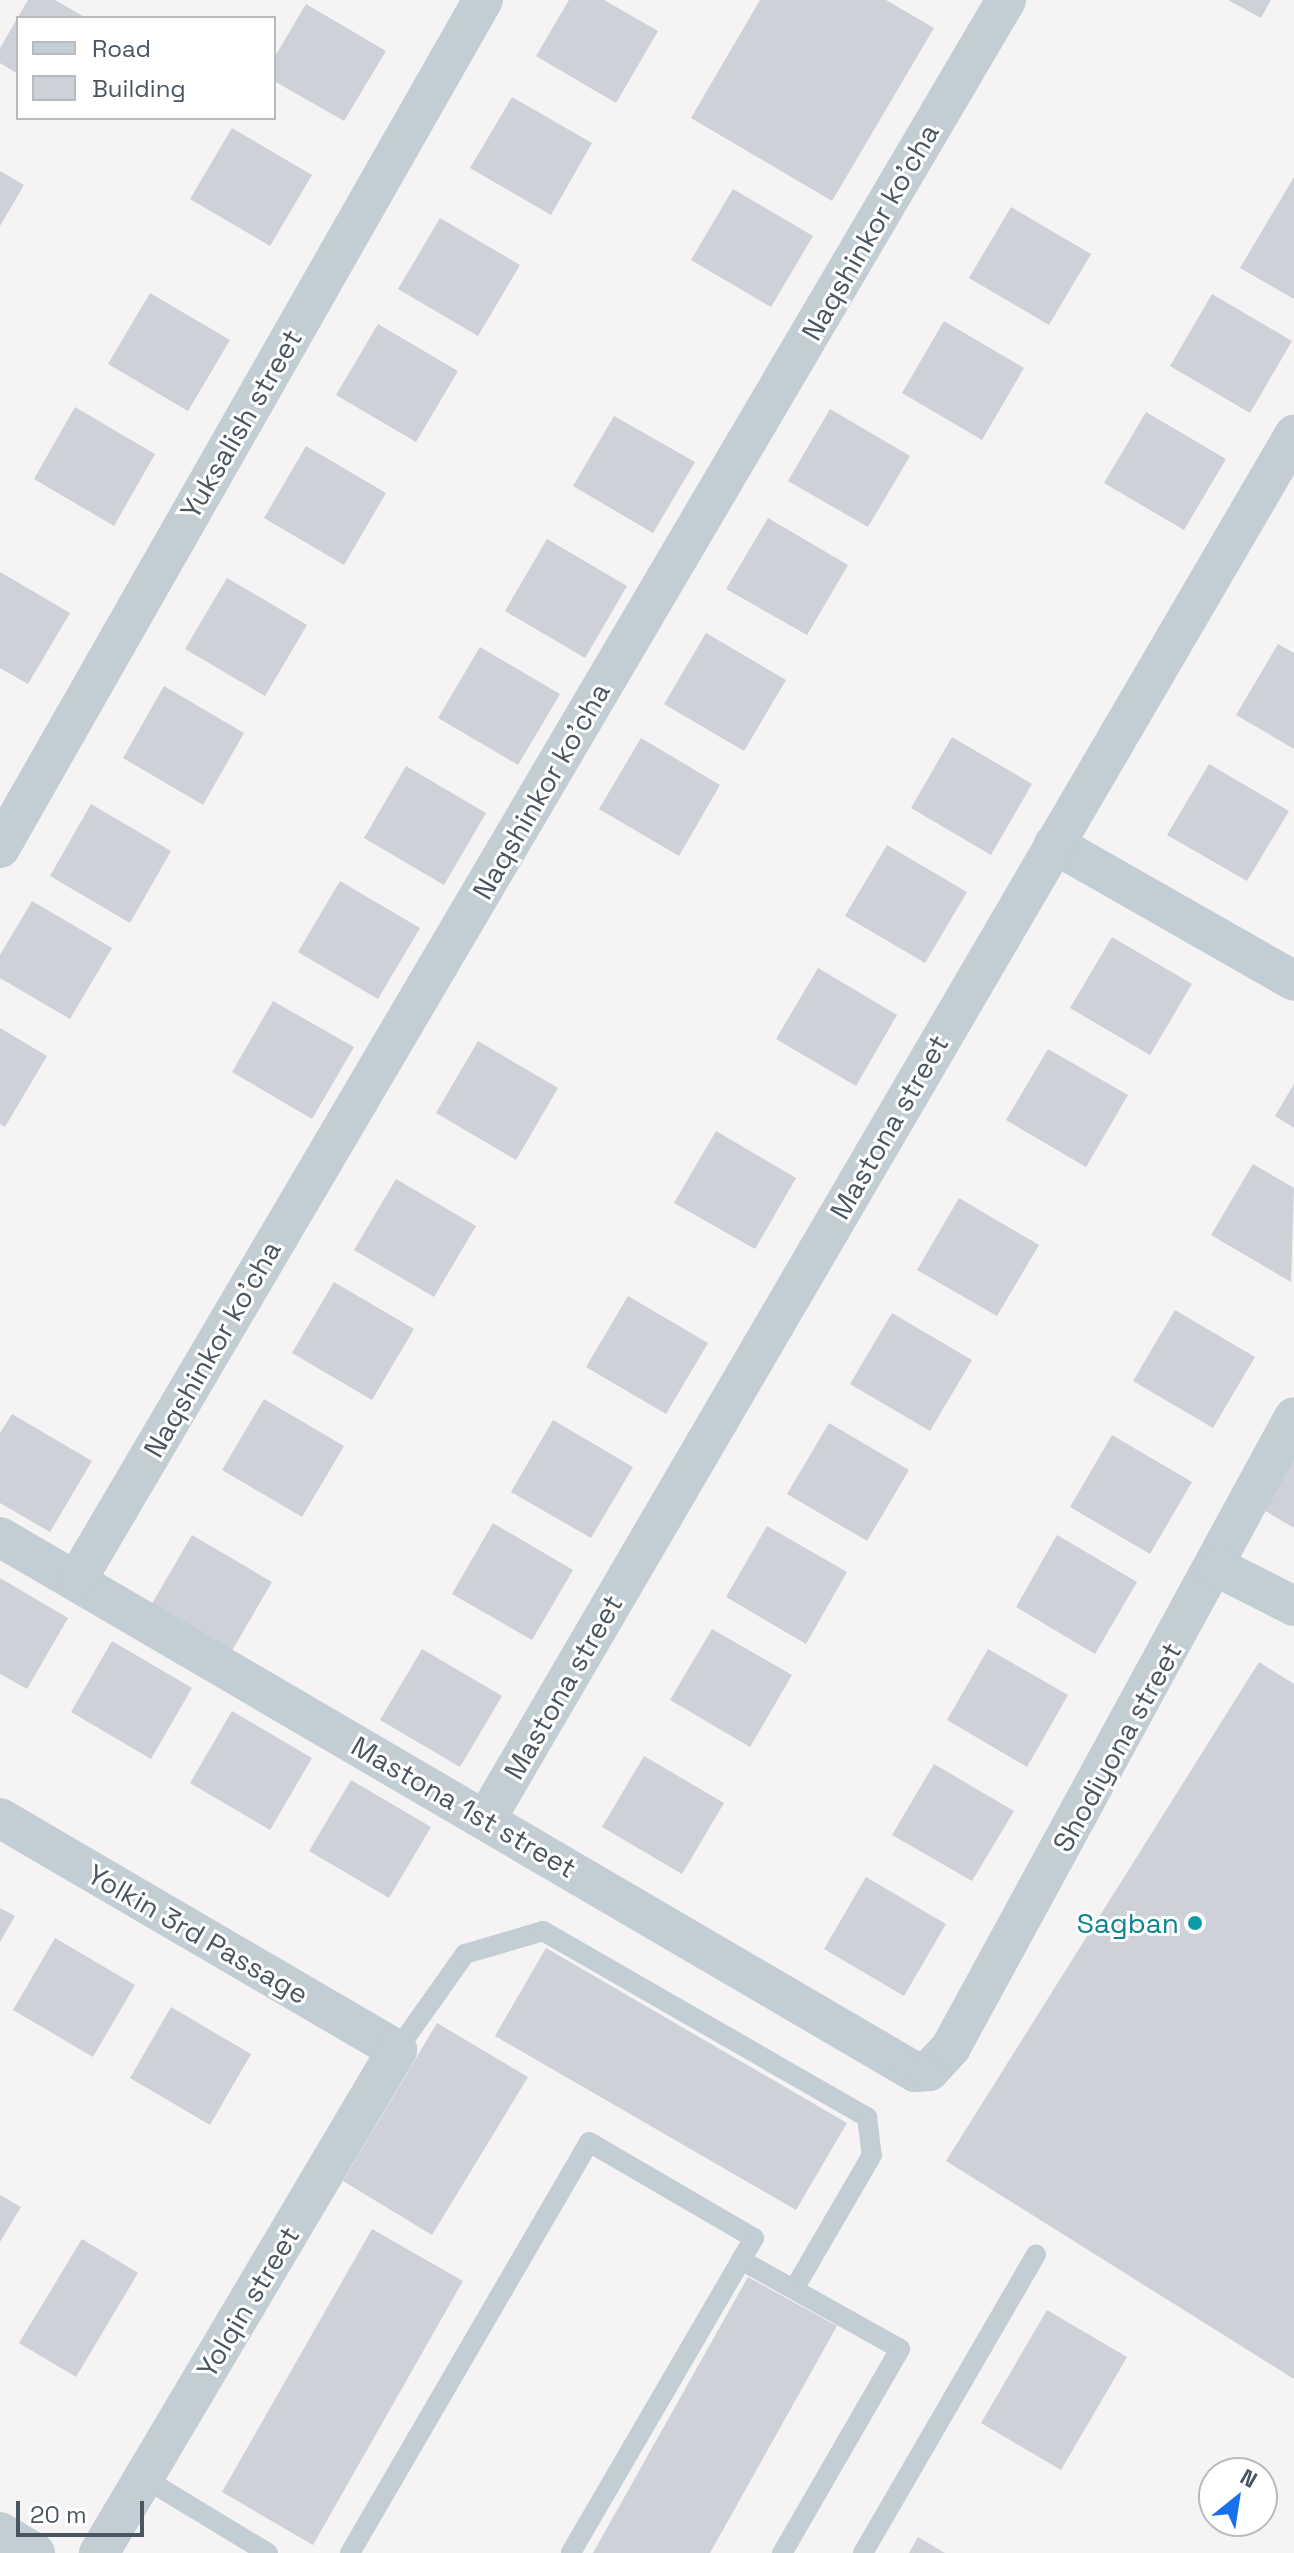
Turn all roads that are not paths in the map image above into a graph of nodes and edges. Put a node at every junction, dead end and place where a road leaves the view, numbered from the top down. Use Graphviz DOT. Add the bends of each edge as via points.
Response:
graph roads {
  1 [pos="483,0"];
  2 [pos="1006,0"];
  3 [pos="1294,435"];
  4 [pos="1054,844"];
  5 [pos="0,848"];
  6 [pos="1294,981"];
  7 [pos="1294,1417"];
  8 [pos="0,1537"];
  9 [pos="1217,1567"];
  10 [pos="76,1581"];
  11 [pos="1294,1606"];
  12 [pos="0,1818"];
  13 [pos="486,1819"];
  14 [pos="397,2050"];
  15 [pos="929,2071"];
  16 [pos="1036,2255"];
  17 [pos="741,2260"];
  18 [pos="794,2289"];
  19 [pos="144,2478"];
  20 [pos="0,2532"];
  21 [pos="35,2553"];
  22 [pos="99,2553"];
  23 [pos="268,2553"];
  24 [pos="350,2553"];
  25 [pos="571,2553"];
  26 [pos="782,2553"];
  27 [pos="863,2553"];
  1 -- 5 [label="street, Yuksalish street"];
  2 -- 10 [label="street, Naqshinkor ko'cha"];
  3 -- 4 [label="street, Mastona street"];
  4 -- 6 [label="street"];
  4 -- 13 [label="street, Mastona street"];
  7 -- 9 [label="street, Shodiyona street"];
  8 -- 10 [label="street, Mastona 1st street"];
  9 -- 11 [label="street"];
  9 -- 15 [label="street, Shodiyona street" via="951,2047"];
  10 -- 13 [label="street, Mastona 1st street"];
  12 -- 14 [label="street, Yolkin 3rd Passage"];
  13 -- 15 [label="street, Mastona 1st street" via="915,2072"];
  14 -- 18 [label="lane" via="465,1954 543,1931 867,2117 872,2155"];
  14 -- 19 [label="street, Yolqin street"];
  16 -- 27 [label="lane"];
  17 -- 18 [label="lane"];
  17 -- 24 [label="lane" via="754,2238 589,2142"];
  17 -- 25 [label="lane"];
  18 -- 26 [label="lane" via="900,2349"];
  19 -- 22 [label="street, Yolqin street"];
  19 -- 23 [label="lane"];
  20 -- 21 [label="street"];
}
